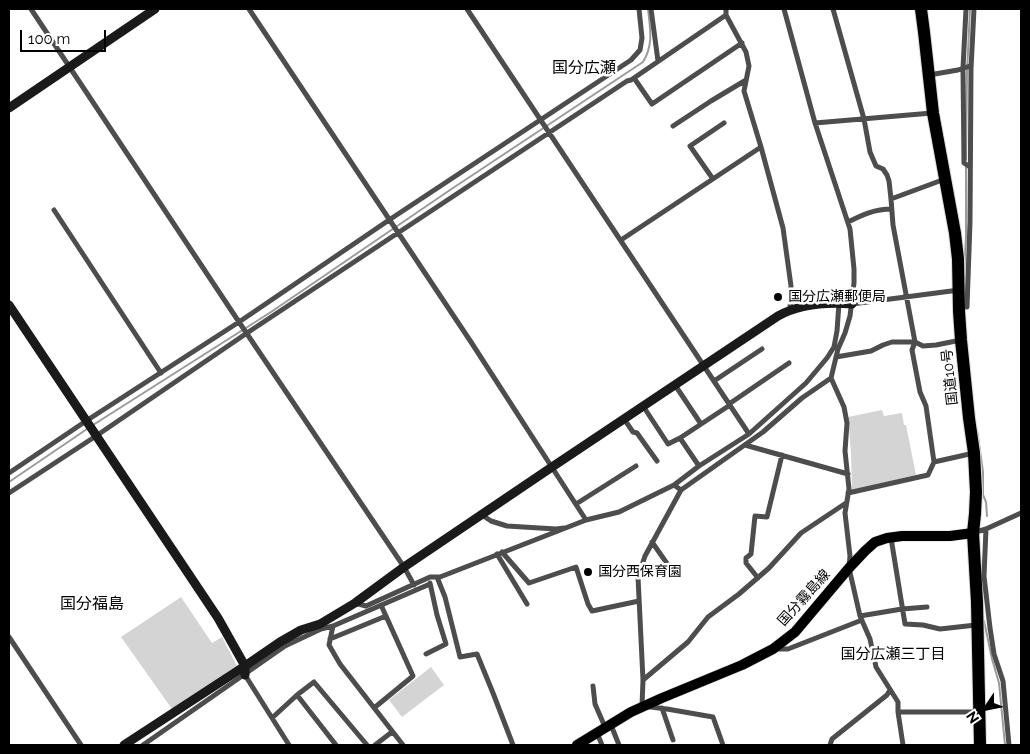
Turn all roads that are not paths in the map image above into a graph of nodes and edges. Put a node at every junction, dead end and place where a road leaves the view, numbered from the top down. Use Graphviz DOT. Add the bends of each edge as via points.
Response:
graph roads {
  1 [pos="31,9"];
  2 [pos="155,9"];
  3 [pos="249,9"];
  4 [pos="467,9"];
  5 [pos="639,9"];
  6 [pos="651,9"];
  7 [pos="784,9"];
  8 [pos="833,9"];
  9 [pos="921,9"];
  10 [pos="966,9"];
  11 [pos="974,9"];
  12 [pos="726,12"];
  13 [pos="742,43"];
  14 [pos="658,61"];
  15 [pos="70,67"];
  16 [pos="963,68"];
  17 [pos="971,68"];
  18 [pos="929,75"];
  19 [pos="634,78"];
  20 [pos="746,80"];
  21 [pos="9,108"];
  22 [pos="934,112"];
  23 [pos="864,119"];
  24 [pos="541,121"];
  25 [pos="724,123"];
  26 [pos="815,123"];
  27 [pos="673,126"];
  28 [pos="548,131"];
  29 [pos="761,147"];
  30 [pos="970,167"];
  31 [pos="713,179"];
  32 [pos="946,179"];
  33 [pos="891,199"];
  34 [pos="891,209"];
  35 [pos="54,210"];
  36 [pos="390,221"];
  37 [pos="848,222"];
  38 [pos="397,231"];
  39 [pos="621,240"];
  40 [pos="959,290"];
  41 [pos="908,297"];
  42 [pos="839,303"];
  43 [pos="852,304"];
  44 [pos="9,305"];
  45 [pos="963,309"];
  46 [pos="790,310"];
  47 [pos="240,323"];
  48 [pos="246,333"];
  49 [pos="961,340"];
  50 [pos="915,342"];
  51 [pos="762,349"];
  52 [pos="836,357"];
  53 [pos="789,363"];
  54 [pos="704,366"];
  55 [pos="161,373"];
  56 [pos="831,378"];
  57 [pos="714,382"];
  58 [pos="675,385"];
  59 [pos="729,404"];
  60 [pos="643,406"];
  61 [pos="624,419"];
  62 [pos="86,422"];
  63 [pos="701,424"];
  64 [pos="749,434"];
  65 [pos="95,435"];
  66 [pos="680,438"];
  67 [pos="745,445"];
  68 [pos="974,453"];
  69 [pos="782,455"];
  70 [pos="656,462"];
  71 [pos="934,462"];
  72 [pos="636,466"];
  73 [pos="699,466"];
  74 [pos="552,467"];
  75 [pos="9,473"];
  76 [pos="848,474"];
  77 [pos="674,485"];
  78 [pos="681,490"];
  79 [pos="9,493"];
  80 [pos="848,493"];
  81 [pos="846,503"];
  82 [pos="576,504"];
  83 [pos="1021,513"];
  84 [pos="482,515"];
  85 [pos="586,520"];
  86 [pos="572,527"];
  87 [pos="986,529"];
  88 [pos="973,533"];
  89 [pos="891,537"];
  90 [pos="652,542"];
  91 [pos="499,553"];
  92 [pos="404,568"];
  93 [pos="849,568"];
  94 [pos="675,575"];
  95 [pos="430,577"];
  96 [pos="437,577"];
  97 [pos="758,578"];
  98 [pos="430,584"];
  99 [pos="414,585"];
  100 [pos="639,601"];
  101 [pos="355,603"];
  102 [pos="527,604"];
  103 [pos="381,605"];
  104 [pos="926,607"];
  105 [pos="367,609"];
  106 [pos="902,609"];
  107 [pos="982,612"];
  108 [pos="386,616"];
  109 [pos="861,618"];
  110 [pos="977,625"];
  111 [pos="320,626"];
  112 [pos="333,626"];
  113 [pos="9,638"];
  114 [pos="330,639"];
  115 [pos="773,649"];
  116 [pos="426,654"];
  117 [pos="245,671"];
  118 [pos="643,680"];
  119 [pos="593,686"];
  120 [pos="890,690"];
  121 [pos="297,695"];
  122 [pos="642,706"];
  123 [pos="374,708"];
  124 [pos="662,708"];
  125 [pos="898,712"];
  126 [pos="979,712"];
  127 [pos="272,718"];
  128 [pos="604,728"];
  129 [pos="392,732"];
  130 [pos="673,740"];
  131 [pos="81,745"];
  132 [pos="124,745"];
  133 [pos="143,745"];
  134 [pos="289,745"];
  135 [pos="336,745"];
  136 [pos="367,745"];
  137 [pos="375,745"];
  138 [pos="403,745"];
  139 [pos="513,745"];
  140 [pos="577,745"];
  141 [pos="602,745"];
  142 [pos="619,745"];
  143 [pos="723,745"];
  144 [pos="830,745"];
  145 [pos="903,745"];
  146 [pos="980,745"];
  147 [pos="1008,745"];
  1 -- 15 [label="street"];
  2 -- 15 [label="street"];
  3 -- 36 [label="street"];
  4 -- 24 [label="street"];
  5 -- 24 [label="street" via="640,50 631,60"];
  6 -- 14 [label="street"];
  7 -- 26 [label="street"];
  8 -- 23 [label="street"];
  9 -- 18 [label="highway, 国道10号"];
  10 -- 16 [label="street"];
  11 -- 17 [label="street"];
  12 -- 13 [label="street"];
  12 -- 14 [label="street"];
  13 -- 19 [label="street" via="652,104"];
  13 -- 20 [label="street" via="749,66"];
  14 -- 19 [label="street"];
  15 -- 21 [label="street"];
  15 -- 47 [label="street"];
  16 -- 17 [label="street"];
  16 -- 18 [label="street"];
  16 -- 30 [label="street" via="964,163"];
  17 -- 30 [label="street"];
  18 -- 22 [label="highway, 国道10号"];
  19 -- 28 [label="street"];
  20 -- 27 [label="street"];
  20 -- 29 [label="street" via="744,91"];
  22 -- 23 [label="street"];
  22 -- 32 [label="highway, 国道10号"];
  23 -- 26 [label="street"];
  23 -- 33 [label="street" via="870,152 876,166 884,169 887,175"];
  24 -- 28 [label="street"];
  24 -- 36 [label="street"];
  25 -- 31 [label="street" via="690,146"];
  26 -- 37 [label="street"];
  28 -- 38 [label="street"];
  28 -- 39 [label="street"];
  29 -- 31 [label="street"];
  29 -- 46 [label="street" via="782,228 791,286"];
  30 -- 45 [label="street" via="970,222"];
  31 -- 39 [label="street"];
  32 -- 33 [label="street"];
  32 -- 40 [label="highway, 国道10号" via="957,250"];
  33 -- 34 [label="street"];
  34 -- 37 [label="street" via="881,209"];
  34 -- 41 [label="street"];
  35 -- 55 [label="street"];
  36 -- 38 [label="street"];
  36 -- 47 [label="street"];
  37 -- 43 [label="street" via="854,270"];
  38 -- 48 [label="street"];
  38 -- 74 [label="street"];
  39 -- 54 [label="street"];
  40 -- 41 [label="street"];
  40 -- 45 [label="highway, 国道10号"];
  41 -- 43 [label="street"];
  41 -- 50 [label="street"];
  42 -- 43 [label="street"];
  42 -- 46 [label="street"];
  42 -- 64 [label="street" via="834,347 827,358 806,383"];
  43 -- 52 [label="street"];
  44 -- 62 [label="street"];
  45 -- 49 [label="highway, 国道10号"];
  46 -- 54 [label="street"];
  47 -- 48 [label="street"];
  47 -- 55 [label="street"];
  48 -- 65 [label="street"];
  48 -- 92 [label="street"];
  49 -- 50 [label="street" via="936,346"];
  49 -- 68 [label="highway, 国道10号"];
  50 -- 52 [label="street" via="892,342 872,351"];
  50 -- 71 [label="street" via="912,350 926,406"];
  51 -- 57 [label="street"];
  52 -- 56 [label="street"];
  53 -- 59 [label="street"];
  54 -- 57 [label="street"];
  54 -- 58 [label="street"];
  55 -- 62 [label="street"];
  56 -- 67 [label="street"];
  56 -- 76 [label="street" via="846,415"];
  57 -- 59 [label="street"];
  58 -- 60 [label="street"];
  58 -- 63 [label="street"];
  59 -- 63 [label="street"];
  59 -- 64 [label="street"];
  60 -- 61 [label="street"];
  60 -- 66 [label="street" via="668,444"];
  61 -- 70 [label="street"];
  61 -- 74 [label="street"];
  62 -- 65 [label="street"];
  62 -- 75 [label="street"];
  63 -- 66 [label="street"];
  64 -- 73 [label="street"];
  65 -- 79 [label="street"];
  65 -- 117 [label="street" via="218,618"];
  66 -- 73 [label="street"];
  67 -- 69 [label="street"];
  67 -- 78 [label="street"];
  68 -- 71 [label="street"];
  68 -- 88 [label="highway, 国道10号" via="976,499"];
  69 -- 76 [label="street"];
  69 -- 97 [label="street" via="767,517 755,516 750,554 746,558 746,563"];
  71 -- 80 [label="street" via="928,475"];
  72 -- 82 [label="street"];
  73 -- 77 [label="street"];
  74 -- 82 [label="street"];
  74 -- 84 [label="street"];
  76 -- 80 [label="street"];
  77 -- 78 [label="street"];
  77 -- 85 [label="street" via="619,512"];
  78 -- 90 [label="street"];
  80 -- 81 [label="street"];
  81 -- 93 [label="street"];
  81 -- 97 [label="street" via="801,533"];
  82 -- 85 [label="street"];
  83 -- 87 [label="street"];
  84 -- 86 [label="street" via="507,526"];
  84 -- 92 [label="street"];
  85 -- 86 [label="street"];
  86 -- 91 [label="street"];
  87 -- 88 [label="street"];
  87 -- 107 [label="street"];
  88 -- 89 [label="main road, 国分霧島線"];
  88 -- 107 [label="highway, 国道10号"];
  89 -- 93 [label="main road, 国分霧島線" via="868,547"];
  89 -- 106 [label="street"];
  90 -- 94 [label="street"];
  90 -- 100 [label="street" via="638,577"];
  91 -- 96 [label="street"];
  91 -- 100 [label="street" via="529,583 576,567 592,611"];
  91 -- 102 [label="street"];
  92 -- 99 [label="street"];
  92 -- 101 [label="street"];
  93 -- 109 [label="street"];
  93 -- 115 [label="main road, 国分霧島線" via="795,632"];
  95 -- 96 [label="street"];
  95 -- 98 [label="street"];
  95 -- 99 [label="street"];
  96 -- 139 [label="street" via="460,657 477,654"];
  97 -- 118 [label="street" via="708,617 688,642"];
  98 -- 103 [label="street"];
  98 -- 116 [label="street" via="446,644"];
  99 -- 105 [label="street"];
  100 -- 118 [label="street"];
  101 -- 105 [label="street"];
  101 -- 111 [label="street"];
  103 -- 105 [label="street"];
  103 -- 108 [label="street"];
  104 -- 106 [label="street"];
  105 -- 112 [label="street"];
  106 -- 109 [label="street"];
  106 -- 110 [label="street" via="905,624 940,629"];
  107 -- 110 [label="highway, 国道10号"];
  107 -- 147 [label="street" via="1003,681"];
  108 -- 114 [label="street"];
  108 -- 123 [label="street" via="413,676"];
  109 -- 115 [label="street" via="788,649"];
  109 -- 120 [label="street" via="876,667"];
  110 -- 126 [label="highway, 国道10号"];
  111 -- 112 [label="street"];
  111 -- 117 [label="street" via="301,630 280,642"];
  112 -- 114 [label="street"];
  113 -- 131 [label="street"];
  114 -- 123 [label="street" via="329,645 340,664"];
  115 -- 122 [label="main road, 国分霧島線"];
  117 -- 127 [label="street"];
  117 -- 132 [label="street"];
  117 -- 133 [label="street"];
  118 -- 122 [label="street"];
  119 -- 128 [label="street" via="595,704"];
  120 -- 125 [label="street" via="898,702"];
  120 -- 144 [label="street" via="832,739"];
  121 -- 127 [label="street"];
  121 -- 135 [label="street"];
  121 -- 136 [label="street" via="314,682"];
  122 -- 124 [label="street"];
  122 -- 128 [label="main road, 国分霧島線"];
  123 -- 129 [label="street"];
  124 -- 130 [label="street"];
  124 -- 143 [label="street" via="713,718"];
  125 -- 126 [label="street"];
  125 -- 145 [label="street"];
  126 -- 146 [label="highway, 国道10号"];
  127 -- 134 [label="street"];
  128 -- 140 [label="main road, 国分霧島線"];
  128 -- 141 [label="street"];
  128 -- 142 [label="street"];
  129 -- 137 [label="street"];
  129 -- 138 [label="street"];
}
